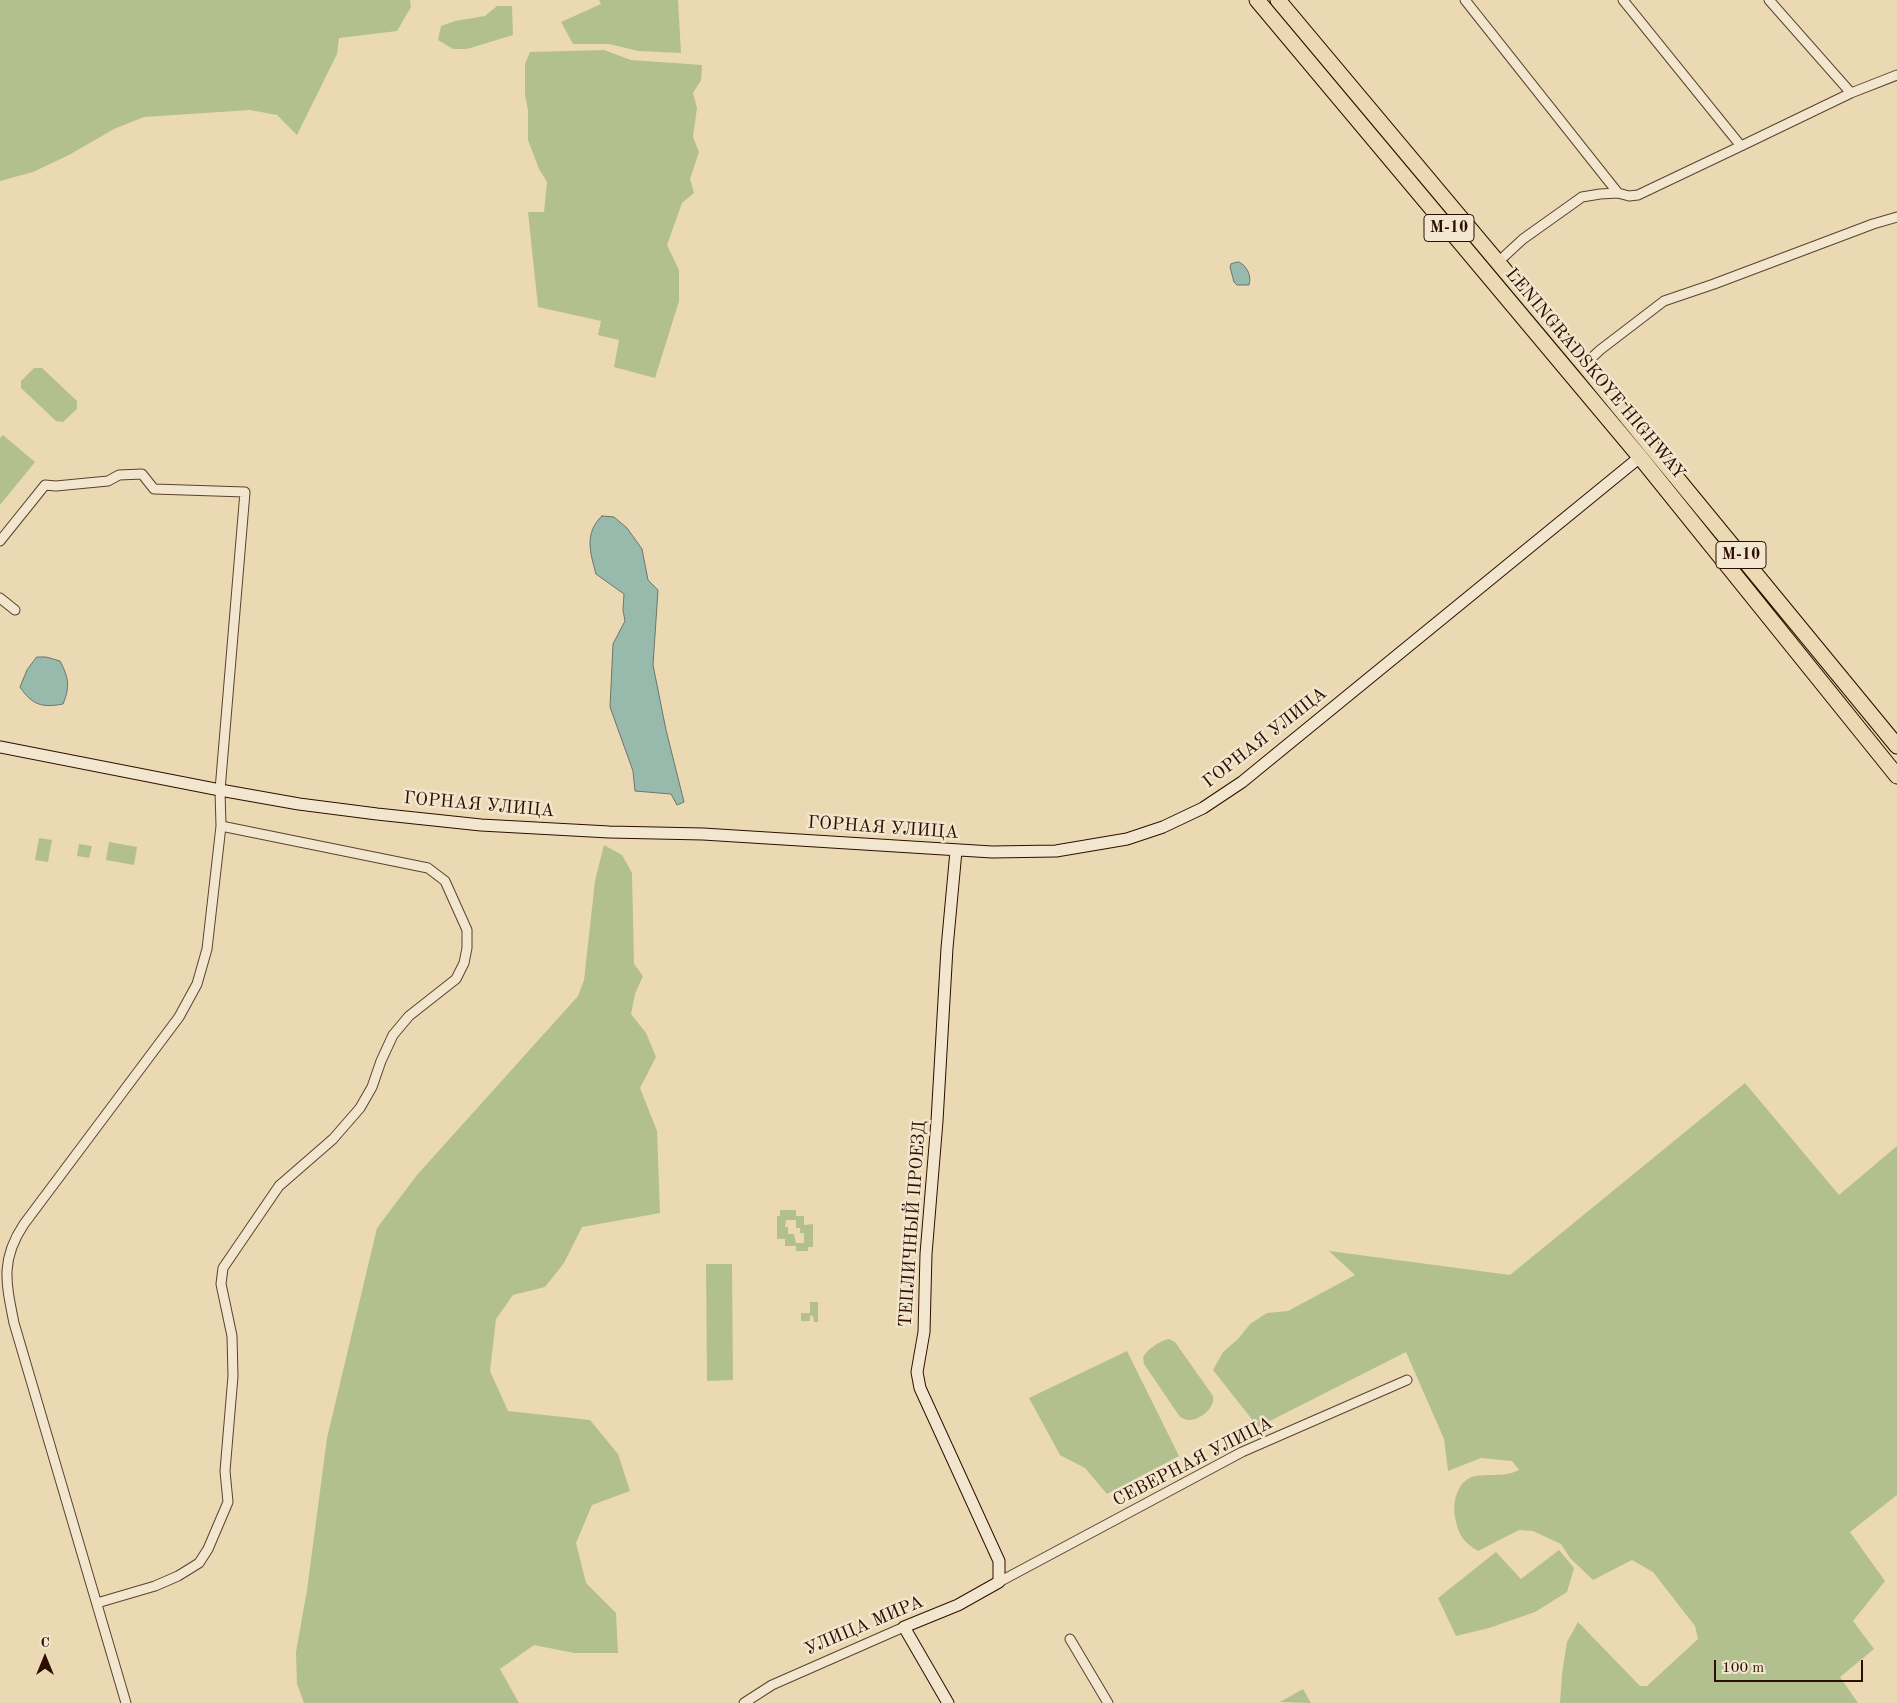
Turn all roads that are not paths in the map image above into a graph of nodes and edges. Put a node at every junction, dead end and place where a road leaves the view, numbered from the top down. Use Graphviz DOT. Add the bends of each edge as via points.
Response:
graph roads {
  1 [pos="1257,0"];
  2 [pos="1278,0"];
  3 [pos="1465,0"];
  4 [pos="1623,0"];
  5 [pos="1769,0"];
  6 [pos="1897,75"];
  7 [pos="1851,93"];
  8 [pos="1741,146"];
  9 [pos="1618,193"];
  10 [pos="1897,217"];
  11 [pos="1498,263"];
  12 [pos="1584,365"];
  13 [pos="1640,457"];
  14 [pos="0,541"];
  15 [pos="0,598"];
  16 [pos="15,610"];
  17 [pos="1897,746"];
  18 [pos="0,747"];
  19 [pos="1897,776"];
  20 [pos="220,790"];
  21 [pos="221,826"];
  22 [pos="956,851"];
  23 [pos="1407,1380"];
  24 [pos="999,1582"];
  25 [pos="97,1603"];
  26 [pos="904,1627"];
  27 [pos="1070,1639"];
  28 [pos="126,1703"];
  29 [pos="744,1703"];
  30 [pos="948,1703"];
  31 [pos="1108,1703"];
  1 -- 13 [label="highway, LENINGRADSKOYE HIGHWAY / М-10"];
  2 -- 11 [label="highway, LENINGRADSKOYE HIGHWAY / М-10"];
  3 -- 9 [label="street"];
  4 -- 8 [label="street"];
  5 -- 7 [label="street"];
  6 -- 7 [label="street"];
  7 -- 8 [label="street"];
  8 -- 9 [label="street" via="1638,195"];
  9 -- 11 [label="street" via="1582,197 1523,239"];
  10 -- 12 [label="street" via="1664,301"];
  11 -- 12 [label="highway, LENINGRADSKOYE HIGHWAY / М-10"];
  12 -- 17 [label="highway, LENINGRADSKOYE HIGHWAY / М-10"];
  13 -- 19 [label="highway, LENINGRADSKOYE HIGHWAY / М-10"];
  13 -- 22 [label="street, ГОРНАЯ УЛИЦА" via="1242,782 1208,805 1163,827 1096,846 1056,851"];
  14 -- 20 [label="street" via="45,485 108,481 119,476 142,474 154,489 245,492"];
  15 -- 16 [label="street"];
  18 -- 20 [label="street, ГОРНАЯ УЛИЦА"];
  20 -- 21 [label="street"];
  20 -- 22 [label="street, ГОРНАЯ УЛИЦА" via="318,806 481,825 703,834"];
  21 -- 25 [label="street" via="207,949 197,984 179,1017 24,1224 8,1254 6,1283 14,1323"];
  21 -- 25 [label="street" via="428,868 445,881 456,902 467,930 467,948 456,979 409,1016 393,1035 360,1108 333,1139 279,1186 223,1268 221,1284 232,1336 233,1376 225,1471 228,1502 208,1549 199,1563 178,1576"];
  22 -- 24 [label="street, ТЕПЛИЧНЫЙ ПРОЕЗД" via="926,1254 924,1332 917,1372 920,1388 999,1561"];
  23 -- 24 [label="street, СЕВЕРНАЯ УЛИЦА" via="1242,1452"];
  24 -- 26 [label="street, УЛИЦА МИРА" via="958,1605"];
  25 -- 28 [label="street"];
  26 -- 29 [label="street, УЛИЦА МИРА" via="772,1685"];
  26 -- 30 [label="street"];
  27 -- 31 [label="street"];
}
